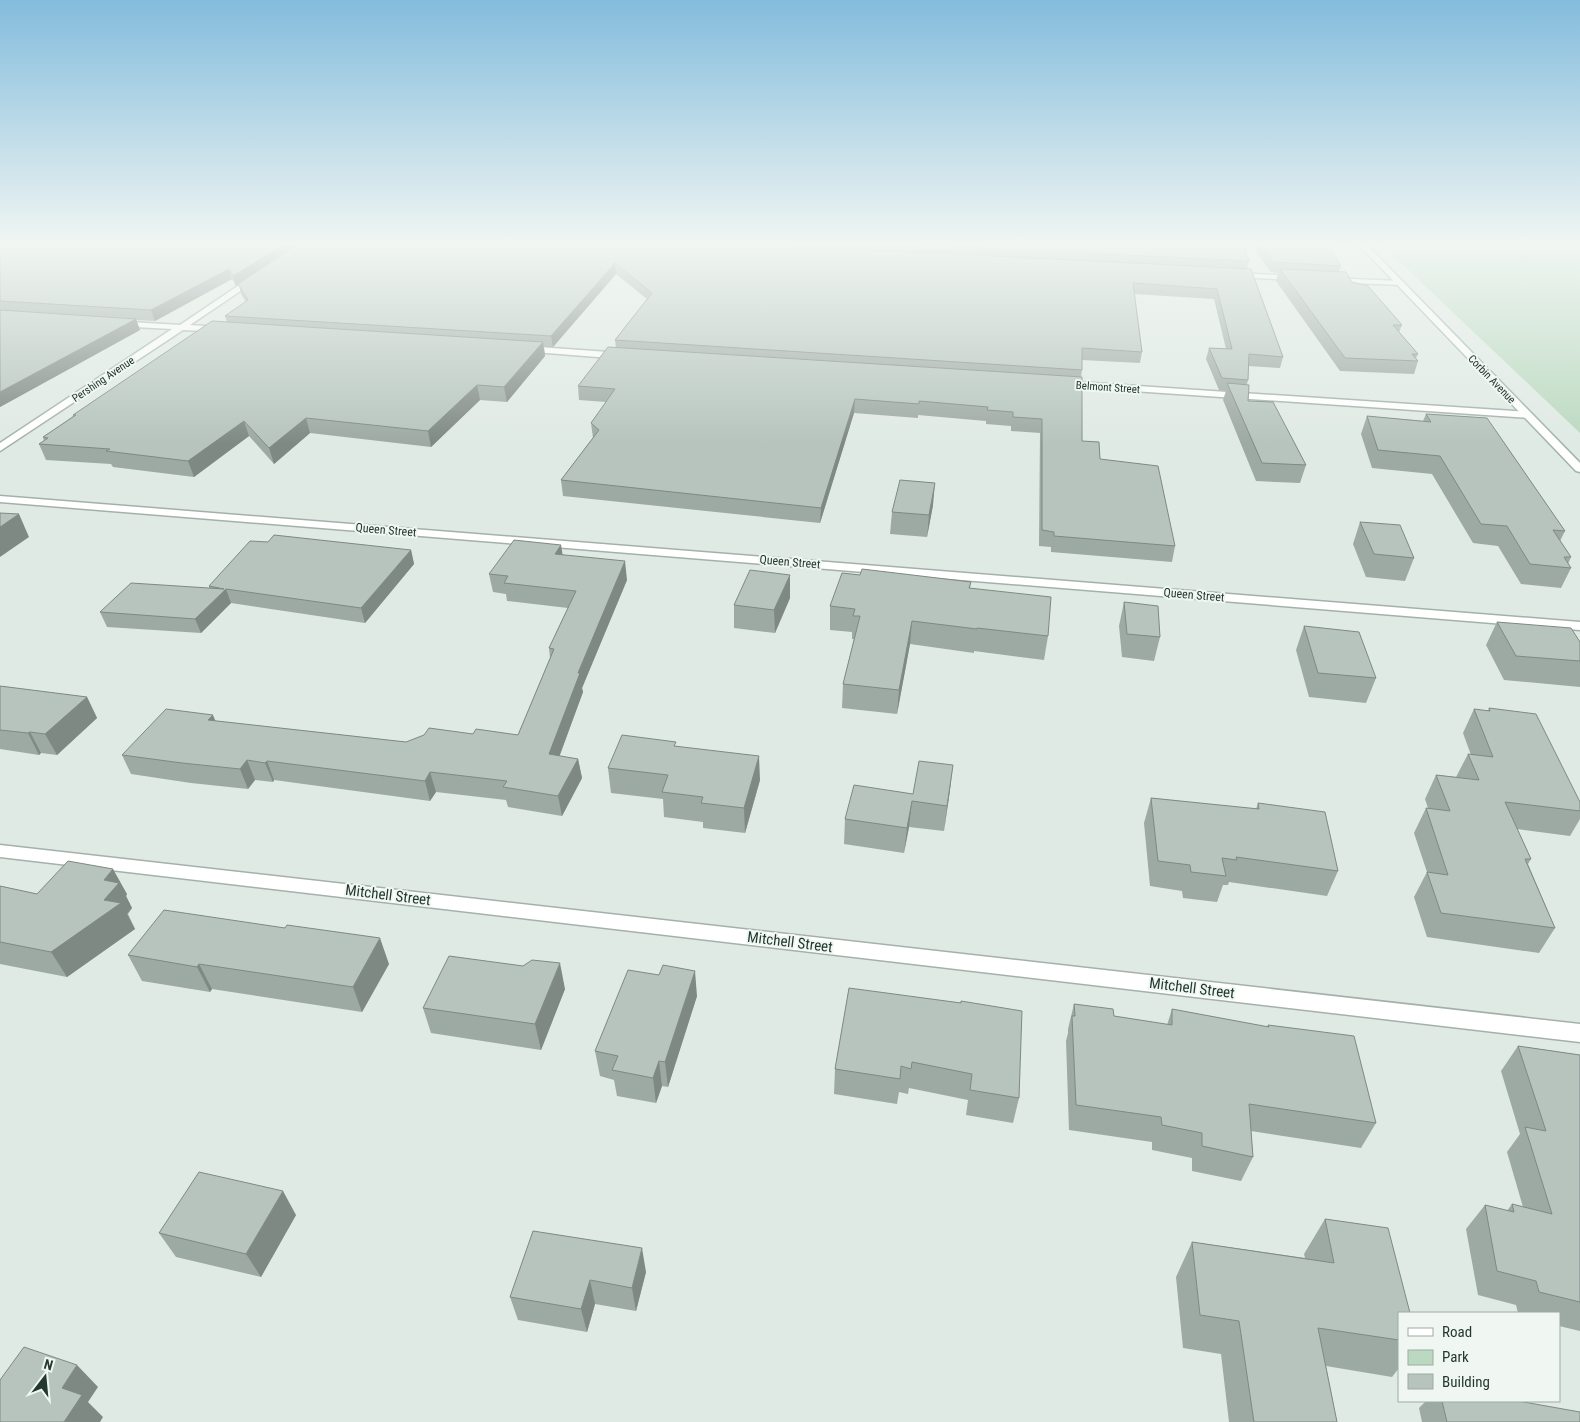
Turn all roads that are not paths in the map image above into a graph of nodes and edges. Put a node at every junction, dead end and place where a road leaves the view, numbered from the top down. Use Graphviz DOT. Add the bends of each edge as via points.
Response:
graph roads {
  1 [pos="205,311"];
  2 [pos="1428,311"];
  3 [pos="105,322"];
  4 [pos="181,327"];
  5 [pos="231,330"];
  6 [pos="518,349"];
  7 [pos="637,357"];
  8 [pos="1053,384"];
  9 [pos="1528,415"];
  10 [pos="0,448"];
  11 [pos="1580,469"];
  12 [pos="0,498"];
  13 [pos="1580,626"];
  14 [pos="0,851"];
  15 [pos="1580,1033"];
  1 -- 4 [label="street, Pershing Avenue"];
  2 -- 9 [label="street, Corbin Avenue"];
  3 -- 4 [label="street"];
  4 -- 5 [label="street"];
  4 -- 10 [label="street, Pershing Avenue"];
  6 -- 7 [label="street"];
  8 -- 9 [label="street, Belmont Street"];
  9 -- 11 [label="street, Corbin Avenue"];
  12 -- 13 [label="street, Queen Street"];
  14 -- 15 [label="street, Mitchell Street"];
}
